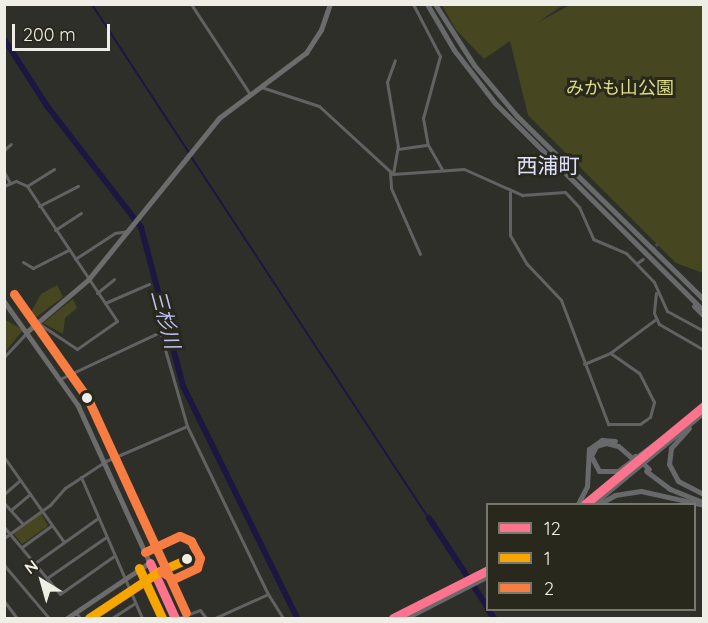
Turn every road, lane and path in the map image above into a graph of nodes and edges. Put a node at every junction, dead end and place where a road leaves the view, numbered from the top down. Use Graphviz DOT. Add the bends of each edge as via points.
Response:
graph roads {
  1 [pos="191,4"];
  2 [pos="330,4"];
  3 [pos="413,4"];
  4 [pos="427,4"];
  5 [pos="435,4"];
  6 [pos="395,60"];
  7 [pos="261,87"];
  8 [pos="250,94"];
  9 [pos="11,144"];
  10 [pos="428,145"];
  11 [pos="398,149"];
  12 [pos="4,150"];
  13 [pos="54,169"];
  14 [pos="442,169"];
  15 [pos="4,172"];
  16 [pos="391,173"];
  17 [pos="10,183"];
  18 [pos="4,186"];
  19 [pos="27,186"];
  20 [pos="78,186"];
  21 [pos="510,192"];
  22 [pos="39,206"];
  23 [pos="81,213"];
  24 [pos="55,230"];
  25 [pos="128,231"];
  26 [pos="68,250"];
  27 [pos="420,254"];
  28 [pos="75,260"];
  29 [pos="643,260"];
  30 [pos="23,262"];
  31 [pos="637,263"];
  32 [pos="114,279"];
  33 [pos="88,280"];
  34 [pos="677,283"];
  35 [pos="149,284"];
  36 [pos="656,292"];
  37 [pos="97,293"];
  38 [pos="704,300"];
  39 [pos="4,301"];
  40 [pos="105,303"];
  41 [pos="704,311"];
  42 [pos="704,316"];
  43 [pos="656,319"];
  44 [pos="38,323"];
  45 [pos="28,331"];
  46 [pos="704,331"];
  47 [pos="704,350"];
  48 [pos="610,353"];
  49 [pos="4,357"];
  50 [pos="584,364"];
  51 [pos="62,378"];
  52 [pos="704,406"];
  53 [pos="703,413"];
  54 [pos="685,422"];
  55 [pos="187,426"];
  56 [pos="4,457"];
  57 [pos="634,457"];
  58 [pos="106,461"];
  59 [pos="9,464"];
  60 [pos="4,468"];
  61 [pos="648,470"];
  62 [pos="81,477"];
  63 [pos="20,481"];
  64 [pos="4,494"];
  65 [pos="30,494"];
  66 [pos="704,495"];
  67 [pos="4,503"];
  68 [pos="578,503"];
  69 [pos="586,503"];
  70 [pos="594,503"];
  71 [pos="601,503"];
  72 [pos="704,504"];
  73 [pos="11,510"];
  74 [pos="43,510"];
  75 [pos="98,518"];
  76 [pos="23,525"];
  77 [pos="52,525"];
  78 [pos="4,527"];
  79 [pos="10,534"];
  80 [pos="106,537"];
  81 [pos="4,538"];
  82 [pos="64,542"];
  83 [pos="22,547"];
  84 [pos="114,556"];
  85 [pos="35,562"];
  86 [pos="150,563"];
  87 [pos="4,565"];
  88 [pos="486,572"];
  89 [pos="486,576"];
  90 [pos="47,578"];
  91 [pos="478,578"];
  92 [pos="125,580"];
  93 [pos="461,587"];
  94 [pos="268,594"];
  95 [pos="4,601"];
  96 [pos="135,603"];
  97 [pos="78,616"];
  98 [pos="17,618"];
  99 [pos="49,618"];
  100 [pos="68,618"];
  101 [pos="112,618"];
  102 [pos="142,618"];
  103 [pos="177,618"];
  104 [pos="206,618"];
  105 [pos="215,618"];
  106 [pos="283,618"];
  107 [pos="393,618"];
  108 [pos="406,618"];
  1 -- 8 [label="street"];
  2 -- 7 [label="main road" via="311,47"];
  3 -- 10 [label="street" via="440,56 423,118"];
  4 -- 34 [label="highway" via="454,50 495,103"];
  5 -- 38 [label="highway" via="474,65 512,110"];
  6 -- 11 [label="street" via="387,82"];
  7 -- 8 [label="main road"];
  7 -- 16 [label="street" via="319,106"];
  8 -- 25 [label="main road" via="219,118"];
  9 -- 12 [label="street"];
  10 -- 11 [label="street"];
  10 -- 14 [label="street"];
  11 -- 16 [label="street"];
  13 -- 19 [label="street"];
  14 -- 16 [label="street"];
  14 -- 21 [label="street" via="472,171"];
  15 -- 17 [label="street"];
  16 -- 27 [label="street" via="391,188"];
  17 -- 18 [label="street"];
  17 -- 19 [label="street"];
  19 -- 22 [label="street"];
  20 -- 22 [label="street"];
  21 -- 31 [label="street" via="565,192 579,207 593,239 605,247 621,250"];
  21 -- 50 [label="street" via="510,235 527,264 561,300"];
  22 -- 24 [label="street"];
  23 -- 24 [label="street"];
  24 -- 26 [label="street"];
  25 -- 28 [label="street" via="115,233"];
  25 -- 33 [label="main road"];
  26 -- 28 [label="street"];
  26 -- 30 [label="street" via="33,268"];
  28 -- 33 [label="street"];
  29 -- 31 [label="street"];
  31 -- 36 [label="street" via="654,282"];
  32 -- 37 [label="street"];
  33 -- 37 [label="street"];
  33 -- 44 [label="main road"];
  34 -- 41 [label="highway"];
  34 -- 42 [label="highway"];
  35 -- 40 [label="street"];
  36 -- 43 [label="street"];
  36 -- 46 [label="street" via="667,311"];
  37 -- 40 [label="street"];
  39 -- 45 [label="main road"];
  40 -- 44 [label="street" via="116,323 81,348 74,349 57,332"];
  43 -- 47 [label="street" via="672,334"];
  43 -- 48 [label="street"];
  44 -- 45 [label="main road"];
  45 -- 49 [label="street"];
  45 -- 51 [label="main road"];
  48 -- 50 [label="street"];
  48 -- 50 [label="street" via="639,373 654,402 650,417 640,424 608,424 593,377"];
  51 -- 55 [label="street" via="160,332"];
  51 -- 58 [label="main road"];
  52 -- 54 [label="highway"];
  53 -- 66 [label="highway" via="676,442 669,460 678,481"];
  53 -- 70 [label="highway"];
  54 -- 57 [label="highway" via="618,471 599,471 591,456 596,446 606,443"];
  54 -- 69 [label="highway"];
  55 -- 58 [label="street"];
  55 -- 94 [label="street"];
  56 -- 59 [label="street"];
  57 -- 61 [label="highway, bridge"];
  57 -- 68 [label="highway" via="611,440 594,443 586,456 587,486"];
  58 -- 62 [label="street"];
  58 -- 86 [label="main road"];
  59 -- 60 [label="street"];
  59 -- 63 [label="street"];
  61 -- 66 [label="highway" via="673,487"];
  61 -- 72 [label="highway" via="670,489"];
  62 -- 74 [label="street"];
  62 -- 75 [label="street"];
  63 -- 64 [label="street"];
  63 -- 65 [label="street"];
  65 -- 73 [label="street"];
  65 -- 74 [label="street"];
  67 -- 73 [label="street"];
  71 -- 72 [label="highway" via="622,493 640,491"];
  73 -- 76 [label="street"];
  74 -- 76 [label="street"];
  74 -- 77 [label="street"];
  75 -- 80 [label="street"];
  75 -- 82 [label="street"];
  76 -- 79 [label="street"];
  77 -- 82 [label="street"];
  77 -- 83 [label="street"];
  78 -- 79 [label="street"];
  79 -- 81 [label="street"];
  79 -- 83 [label="street"];
  80 -- 84 [label="street"];
  80 -- 90 [label="street"];
  82 -- 85 [label="street"];
  83 -- 85 [label="street"];
  84 -- 90 [label="street" via="60,594"];
  84 -- 92 [label="street"];
  85 -- 90 [label="street"];
  86 -- 92 [label="main road"];
  86 -- 103 [label="street"];
  87 -- 99 [label="street"];
  88 -- 91 [label="highway"];
  89 -- 91 [label="highway"];
  91 -- 93 [label="highway"];
  92 -- 96 [label="street"];
  92 -- 97 [label="main road"];
  93 -- 107 [label="highway"];
  93 -- 108 [label="highway"];
  94 -- 105 [label="street"];
  94 -- 106 [label="street"];
  95 -- 98 [label="street"];
  96 -- 101 [label="street"];
  96 -- 102 [label="street"];
  97 -- 100 [label="main road"];
  103 -- 104 [label="street" via="200,610"];
}
